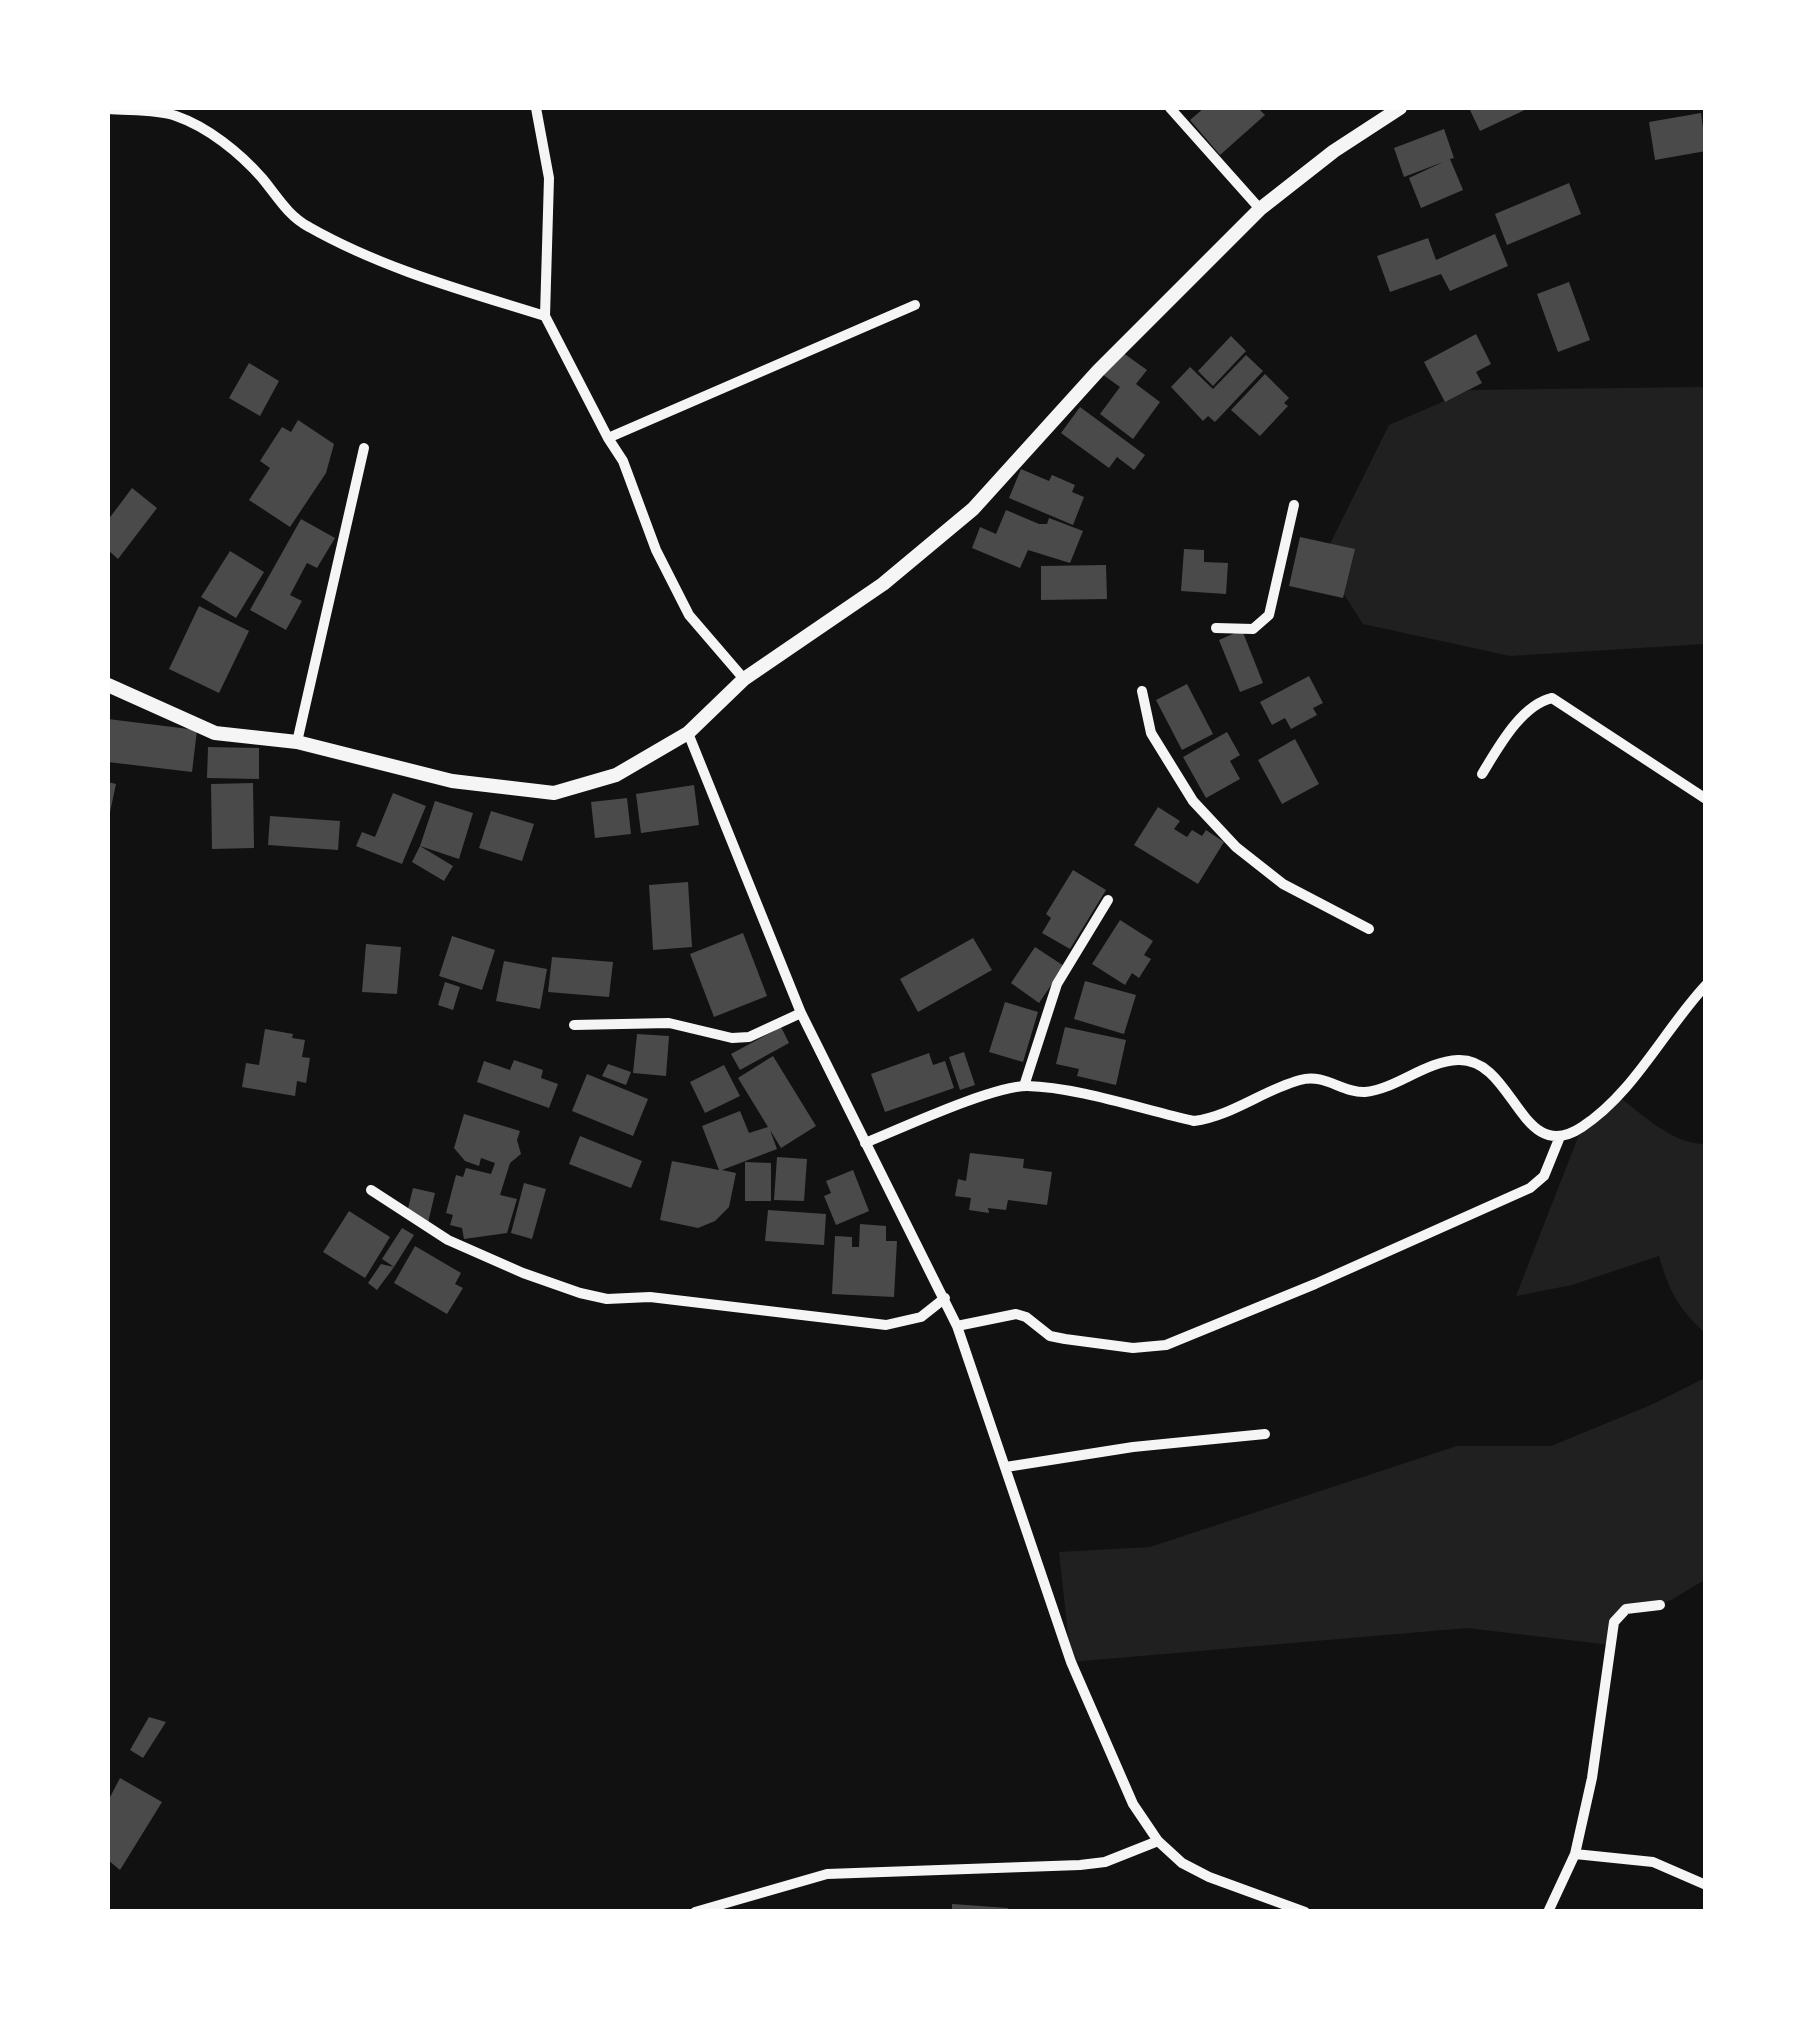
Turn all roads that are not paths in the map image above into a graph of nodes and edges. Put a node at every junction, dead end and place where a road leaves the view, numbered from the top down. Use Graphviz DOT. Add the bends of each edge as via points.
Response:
graph roads {
  1 [pos="536,108"];
  2 [pos="1170,108"];
  3 [pos="1400,108"];
  4 [pos="108,109"];
  5 [pos="1260,209"];
  6 [pos="915,305"];
  7 [pos="545,316"];
  8 [pos="608,438"];
  9 [pos="364,448"];
  10 [pos="1294,505"];
  11 [pos="1216,628"];
  12 [pos="744,679"];
  13 [pos="108,686"];
  14 [pos="1142,691"];
  15 [pos="688,733"];
  16 [pos="297,742"];
  17 [pos="1482,774"];
  18 [pos="1706,798"];
  19 [pos="1108,900"];
  20 [pos="1369,929"];
  21 [pos="1706,985"];
  22 [pos="801,1012"];
  23 [pos="574,1024"];
  24 [pos="1024,1086"];
  25 [pos="1559,1139"];
  26 [pos="865,1142"];
  27 [pos="371,1190"];
  28 [pos="945,1298"];
  29 [pos="957,1326"];
  30 [pos="1265,1434"];
  31 [pos="1006,1466"];
  32 [pos="1660,1604"];
  33 [pos="1158,1840"];
  34 [pos="1574,1854"];
  35 [pos="1706,1886"];
  36 [pos="734,1905"];
  37 [pos="695,1912"];
  38 [pos="1305,1912"];
  39 [pos="1548,1912"];
  1 -- 7 [label="street" via="549,178"];
  2 -- 5 [label="street"];
  3 -- 5 [label="street"];
  4 -- 7 [label="street" via="174,116 233,151 307,226 410,274"];
  5 -- 12 [label="street" via="1098,371 973,509 883,584"];
  6 -- 8 [label="street"];
  7 -- 8 [label="street"];
  8 -- 12 [label="street" via="689,615"];
  9 -- 16 [label="street"];
  10 -- 11 [label="street" via="1269,615 1253,629"];
  12 -- 15 [label="street"];
  13 -- 16 [label="street" via="216,734"];
  14 -- 20 [label="street" via="1151,733 1193,801 1236,847 1283,884"];
  15 -- 16 [label="street" via="616,775 554,794 452,781"];
  15 -- 22 [label="street"];
  17 -- 18 [label="street" via="1539,701 1552,698"];
  19 -- 24 [label="street" via="1057,984"];
  21 -- 25 [label="street" via="1618,1096"];
  22 -- 23 [label="street" via="749,1038 669,1023"];
  22 -- 26 [label="street"];
  24 -- 25 [label="street" via="1194,1122 1297,1080 1315,1077 1364,1092 1463,1060 1491,1074 1536,1129"];
  24 -- 26 [label="street"];
  25 -- 29 [label="street" via="1544,1176 1530,1188 1166,1345 1064,1340 1016,1314"];
  26 -- 28 [label="street"];
  27 -- 28 [label="street" via="448,1240 522,1273 606,1298 650,1297 886,1325 921,1317"];
  28 -- 29 [label="street"];
  29 -- 31 [label="street"];
  30 -- 31 [label="street"];
  31 -- 33 [label="street" via="1070,1662 1134,1804"];
  32 -- 34 [label="street" via="1626,1609 1614,1622"];
  33 -- 36 [label="street" via="1104,1862 826,1874"];
  33 -- 38 [label="street" via="1209,1877"];
  34 -- 35 [label="street" via="1653,1862"];
  34 -- 39 [label="street"];
  36 -- 37 [label="street"];
}
